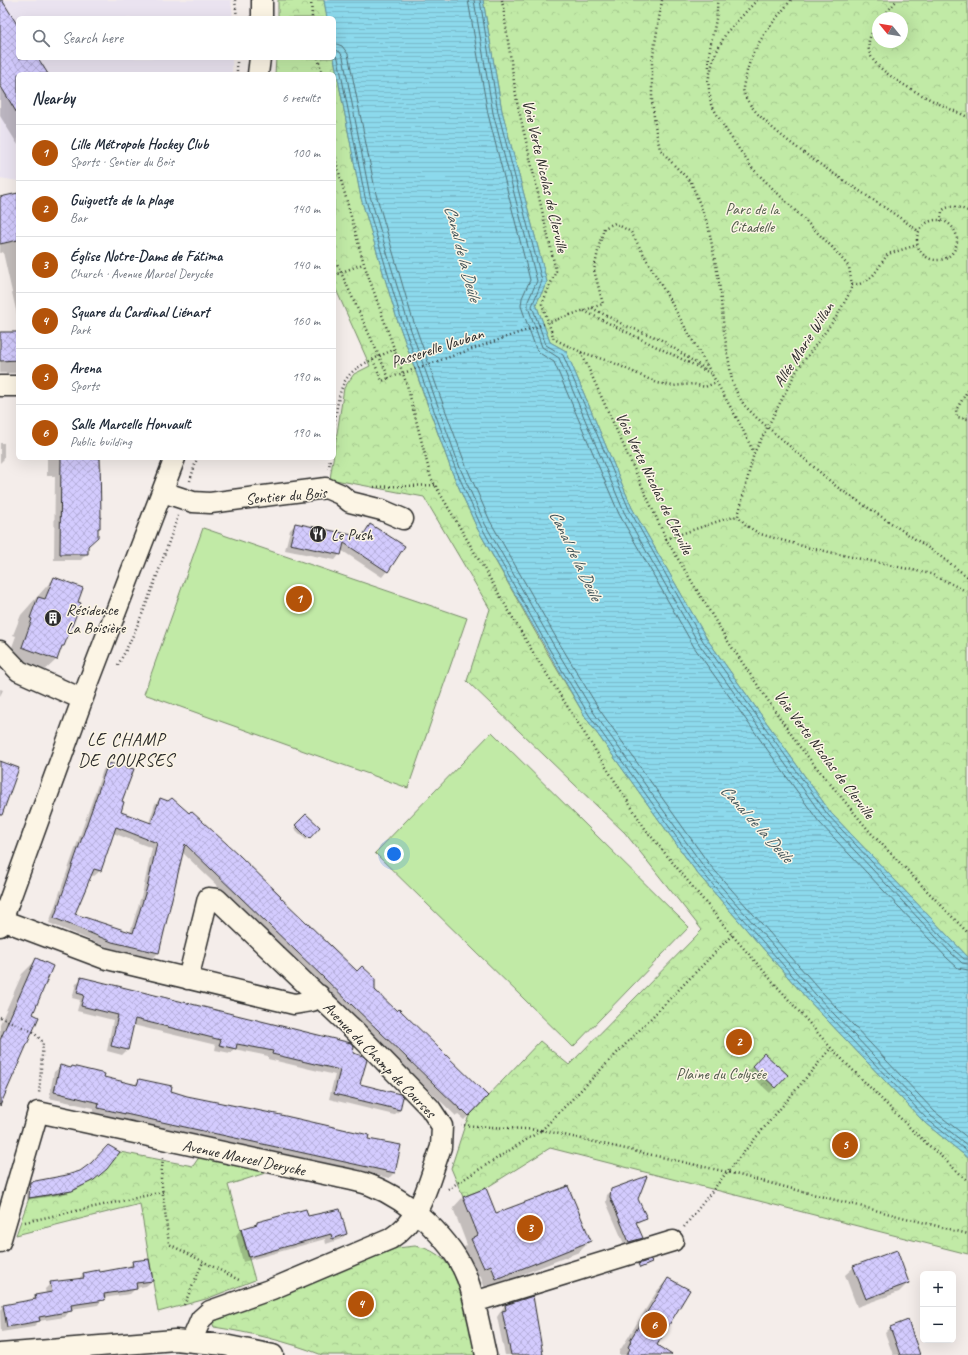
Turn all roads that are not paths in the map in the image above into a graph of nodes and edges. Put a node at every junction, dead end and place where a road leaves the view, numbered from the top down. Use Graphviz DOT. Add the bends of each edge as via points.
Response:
graph roads {
  1 [pos="262,0"];
  2 [pos="262,16"];
  3 [pos="260,60"];
  4 [pos="258,72"];
  5 [pos="0,386"];
  6 [pos="16,386"];
  7 [pos="174,460"];
  8 [pos="163,492"];
  9 [pos="404,519"];
  10 [pos="0,651"];
  11 [pos="82,699"];
  12 [pos="6,892"];
  13 [pos="1,923"];
  14 [pos="188,979"];
  15 [pos="318,995"];
  16 [pos="416,1214"];
  17 [pos="2,1234"];
  18 [pos="673,1241"];
  19 [pos="474,1302"];
  20 [pos="192,1340"];
  21 [pos="0,1354"];
  22 [pos="273,1355"];
  23 [pos="486,1355"];
  1 -- 2 [label="street"];
  3 -- 4 [label="street"];
  5 -- 6 [label="street"];
  7 -- 8 [label="street"];
  8 -- 9 [label="street, Sentier du Bois" via="200,503 210,503 326,488 350,502"];
  8 -- 11 [label="street"];
  10 -- 11 [label="street" via="18,671"];
  11 -- 12 [label="street"];
  12 -- 13 [label="street"];
  13 -- 14 [label="street, Avenue du Champ de Courses" via="103,958"];
  14 -- 15 [label="street, Avenue du Champ de Courses" via="294,1004 312,1001"];
  14 -- 15 [label="street, Avenue du Champ de Courses" via="208,898 214,898 222,902"];
  15 -- 16 [label="street, Avenue du Champ de Courses" via="430,1108 442,1126 441,1147"];
  16 -- 17 [label="street, Avenue Marcel Derycke" via="398,1200 369,1184 38,1112"];
  16 -- 19 [label="street, Avenue Marcel Derycke" via="442,1237 452,1250 466,1277"];
  16 -- 20 [label="street" via="390,1239 205,1314"];
  18 -- 19 [label="street"];
  19 -- 23 [label="street, Avenue Marcel Derycke"];
  20 -- 21 [label="street" via="142,1341"];
  20 -- 22 [label="street" via="241,1347"];
}
